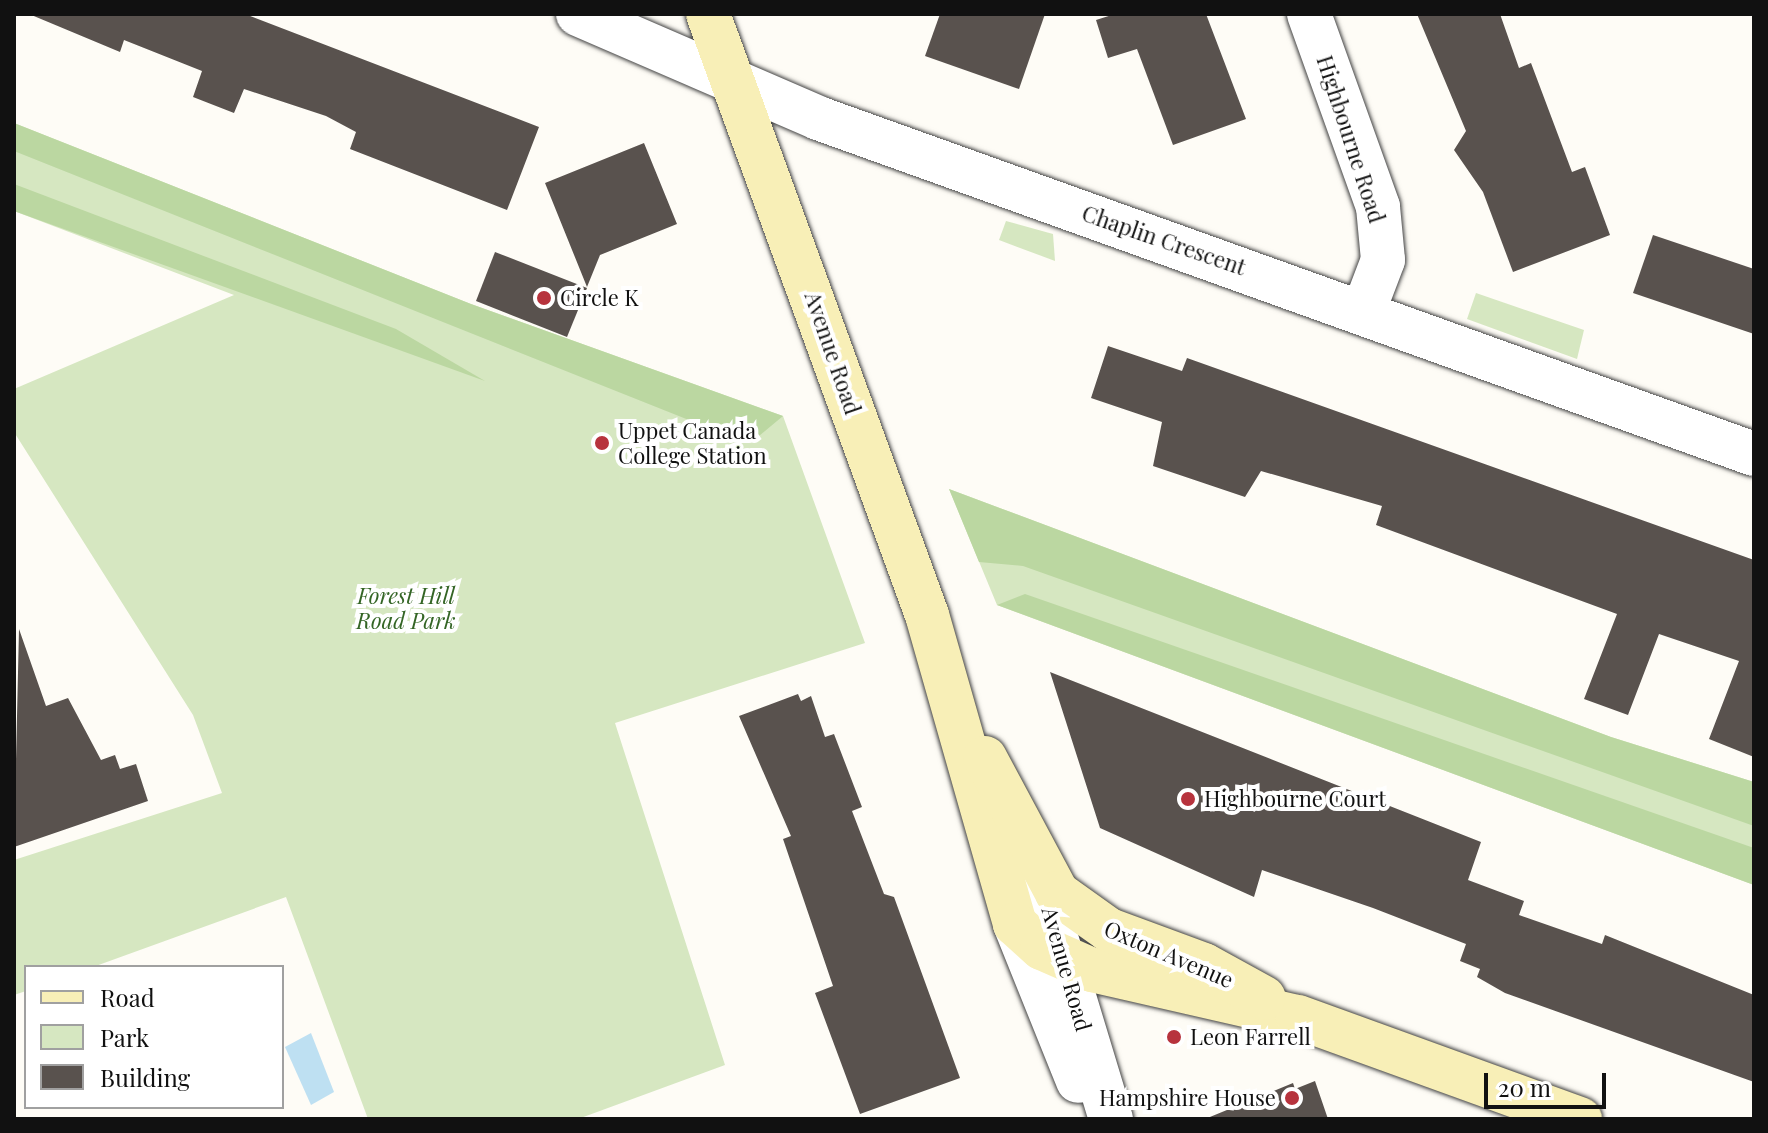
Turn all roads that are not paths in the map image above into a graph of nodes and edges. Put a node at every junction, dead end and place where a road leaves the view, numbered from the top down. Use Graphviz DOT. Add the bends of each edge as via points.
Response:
graph roads {
  1 [pos="578,14"];
  2 [pos="708,14"];
  3 [pos="1309,14"];
  4 [pos="739,81"];
  5 [pos="1364,310"];
  6 [pos="1754,454"];
  7 [pos="951,694"];
  8 [pos="1025,838"];
  9 [pos="1015,924"];
  10 [pos="1066,960"];
  11 [pos="1298,1017"];
  12 [pos="1098,1119"];
  13 [pos="1111,1119"];
  14 [pos="1580,1119"];
  1 -- 4 [label="street, Chaplin Crescent"];
  2 -- 4 [label="main road, Avenue Road"];
  3 -- 5 [label="street, Highbourne Road" via="1378,207 1383,260"];
  4 -- 5 [label="street, Chaplin Crescent" via="818,118"];
  4 -- 7 [label="main road, Avenue Road"];
  5 -- 6 [label="street, Chaplin Crescent"];
  7 -- 8 [label="main road, Avenue Road"];
  7 -- 9 [label="main road, Avenue Road"];
  8 -- 10 [label="street, Avenue Road"];
  8 -- 11 [label="main road, Oxton Avenue" via="1057,893 1084,916 1204,965"];
  9 -- 10 [label="main road, Oxton Avenue"];
  9 -- 12 [label="street, Avenue Road" via="1045,1011"];
  10 -- 11 [label="main road, Oxton Avenue" via="1187,995"];
  10 -- 13 [label="street, Avenue Road"];
  11 -- 14 [label="main road, Oxton Avenue"];
}
